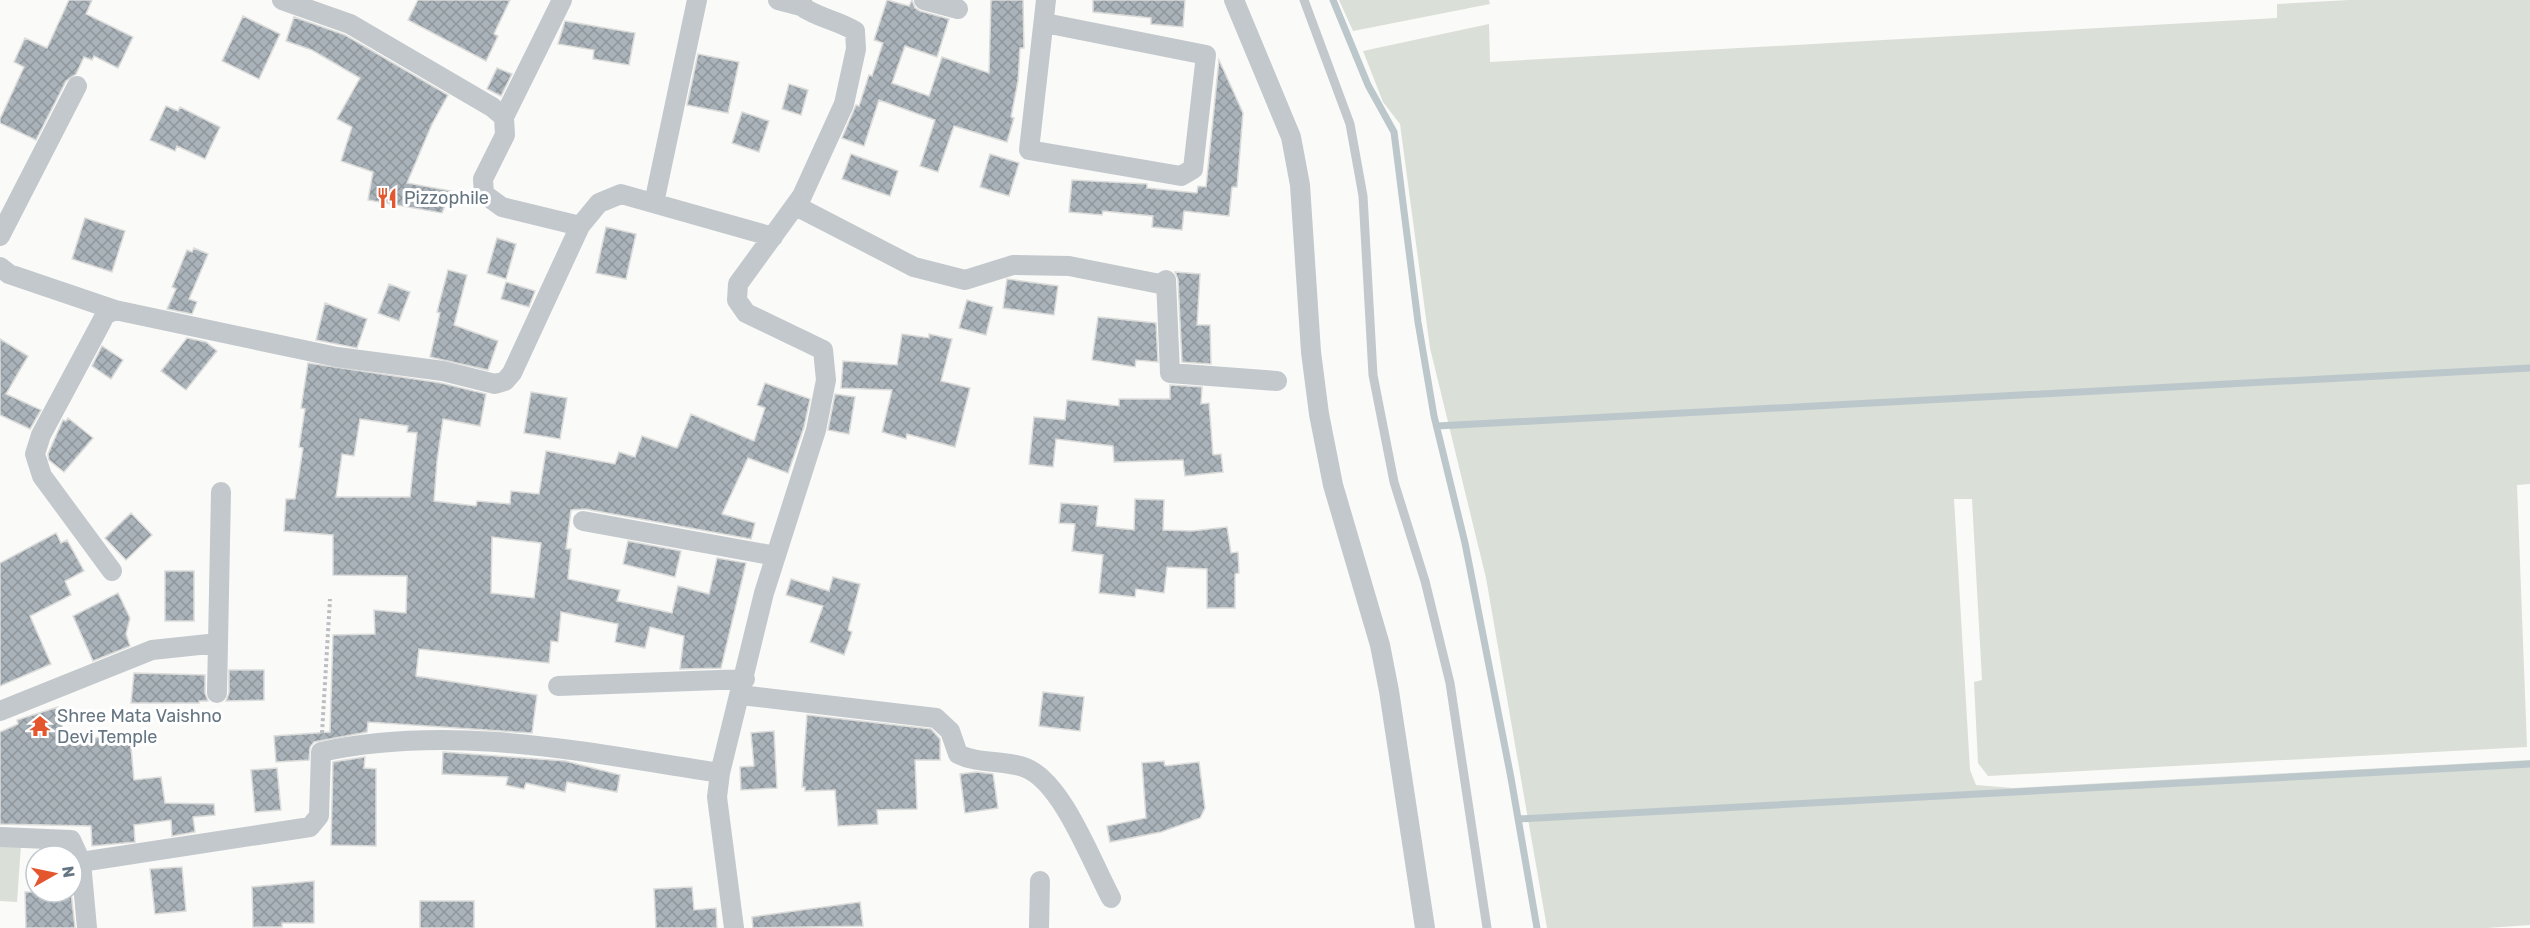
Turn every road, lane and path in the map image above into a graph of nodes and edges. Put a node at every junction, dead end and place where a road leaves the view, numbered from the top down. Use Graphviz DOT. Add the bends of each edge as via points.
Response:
graph roads {
  1 [pos="282,0"];
  2 [pos="562,0"];
  3 [pos="697,0"];
  4 [pos="778,0"];
  5 [pos="924,0"];
  6 [pos="1046,0"];
  7 [pos="1234,0"];
  8 [pos="1304,0"];
  9 [pos="802,3"];
  10 [pos="305,4"];
  11 [pos="958,9"];
  12 [pos="1045,23"];
  13 [pos="77,86"];
  14 [pos="504,117"];
  15 [pos="654,203"];
  16 [pos="796,206"];
  17 [pos="580,226"];
  18 [pos="0,236"];
  19 [pos="773,237"];
  20 [pos="0,267"];
  21 [pos="115,310"];
  22 [pos="1277,381"];
  23 [pos="221,492"];
  24 [pos="583,521"];
  25 [pos="776,556"];
  26 [pos="112,571"];
  27 [pos="330,599"];
  28 [pos="218,643"];
  29 [pos="558,686"];
  30 [pos="743,686"];
  31 [pos="217,693"];
  32 [pos="0,711"];
  33 [pos="321,752"];
  34 [pos="720,773"];
  35 [pos="0,837"];
  36 [pos="73,844"];
  37 [pos="84,862"];
  38 [pos="1040,881"];
  39 [pos="84,895"];
  40 [pos="1111,898"];
  41 [pos="87,928"];
  42 [pos="734,928"];
  43 [pos="1039,928"];
  44 [pos="1425,928"];
  45 [pos="1487,928"];
  1 -- 10 [label="street"];
  2 -- 14 [label="street"];
  3 -- 15 [label="street"];
  4 -- 9 [label="street"];
  5 -- 11 [label="street"];
  6 -- 12 [label="street"];
  7 -- 44 [label="street" via="1291,136 1301,196 1319,414 1332,485 1380,645"];
  8 -- 45 [label="lane" via="1350,124 1363,196 1373,375 1394,482 1425,581 1450,683"];
  9 -- 16 [label="street" via="813,15 837,20 855,31 856,49 844,104"];
  10 -- 14 [label="street" via="350,24"];
  12 -- 12 [label="street" via="1029,150 1181,176 1190,173 1206,55"];
  13 -- 18 [label="street"];
  14 -- 17 [label="street" via="505,135 483,179 484,194 502,207"];
  15 -- 17 [label="street" via="621,194 599,203"];
  15 -- 19 [label="street"];
  16 -- 19 [label="street"];
  16 -- 22 [label="street" via="914,267 965,280 1013,265 1069,266 1160,284 1166,280 1170,374"];
  17 -- 21 [label="street" via="512,373 495,384 443,371 337,357"];
  19 -- 25 [label="street" via="738,284 737,300 746,313 823,350 826,380 816,430"];
  20 -- 21 [label="street"];
  21 -- 26 [label="street" via="105,315 41,435 36,454 42,476"];
  23 -- 28 [label="street"];
  24 -- 25 [label="street"];
  25 -- 30 [label="street"];
  27 -- 33 [label="path"];
  28 -- 31 [label="street"];
  28 -- 32 [label="street" via="152,650"];
  29 -- 30 [label="street"];
  30 -- 34 [label="street"];
  30 -- 40 [label="street" via="936,718 950,731 958,754 972,761 1024,767 1044,777 1084,841"];
  33 -- 34 [label="street" via="367,744 481,740"];
  33 -- 37 [label="street" via="319,816 310,827"];
  34 -- 42 [label="street" via="717,797"];
  35 -- 36 [label="street" via="71,840"];
  38 -- 43 [label="street"];
  39 -- 41 [label="street"];
}
